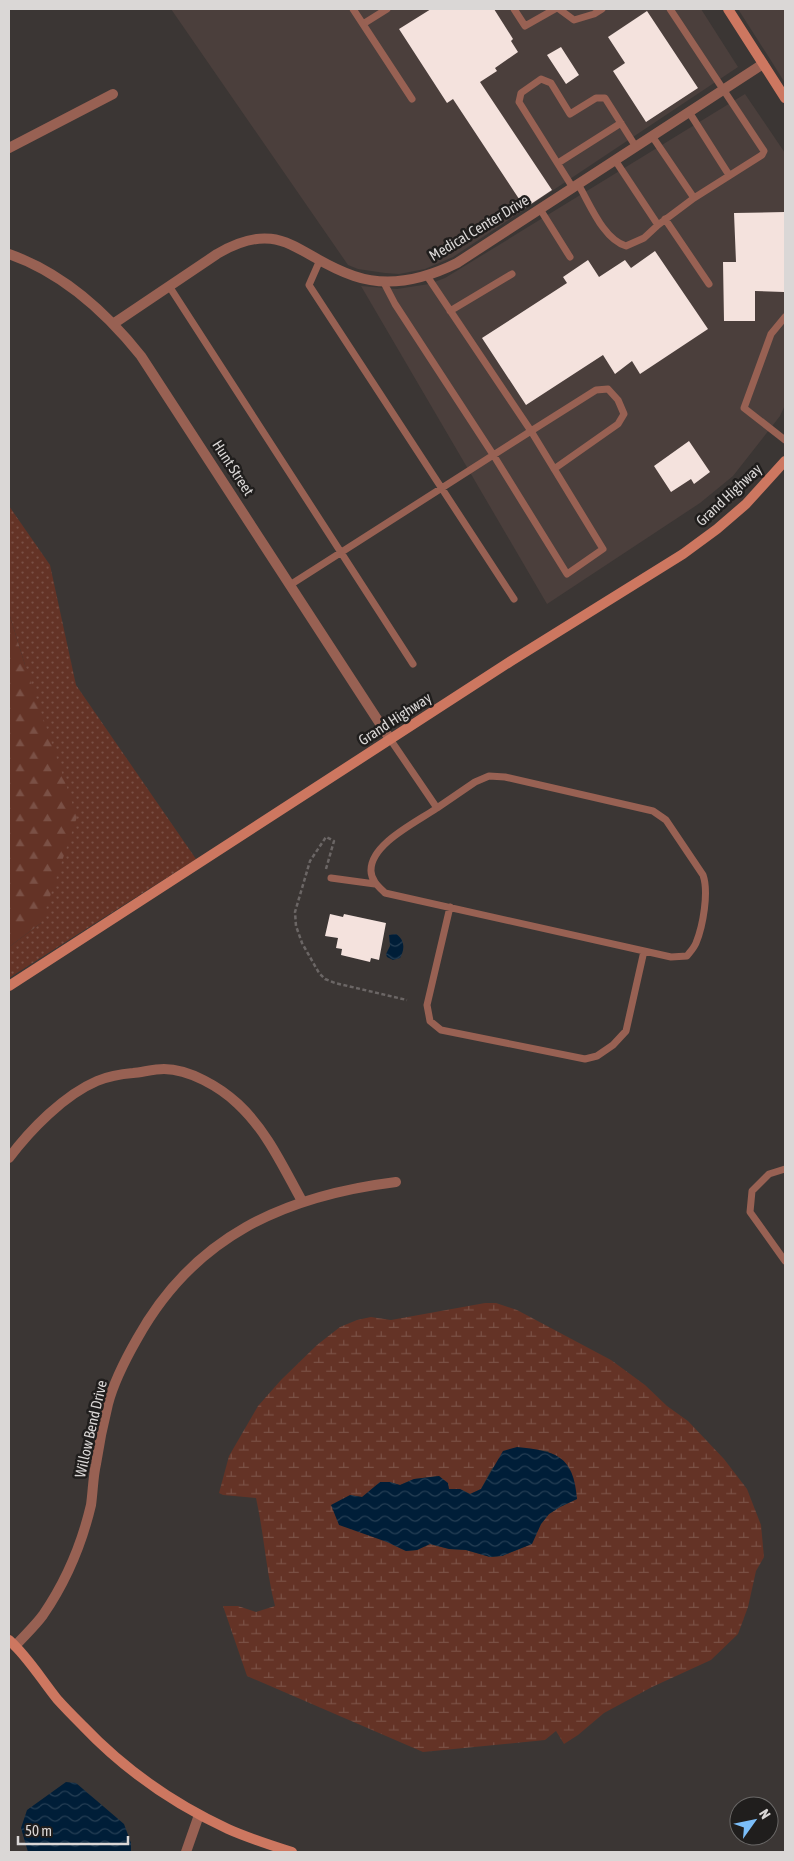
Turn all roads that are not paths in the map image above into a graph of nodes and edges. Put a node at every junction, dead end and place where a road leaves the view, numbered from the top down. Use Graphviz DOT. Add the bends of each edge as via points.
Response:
graph roads {
  1 [pos="353,9"];
  2 [pos="387,9"];
  3 [pos="514,9"];
  4 [pos="557,9"];
  5 [pos="602,9"];
  6 [pos="670,9"];
  7 [pos="728,9"];
  8 [pos="363,24"];
  9 [pos="763,64"];
  10 [pos="723,90"];
  11 [pos="113,94"];
  12 [pos="785,98"];
  13 [pos="412,100"];
  14 [pos="689,112"];
  15 [pos="621,123"];
  16 [pos="652,136"];
  17 [pos="636,147"];
  18 [pos="9,148"];
  19 [pos="615,160"];
  20 [pos="558,163"];
  21 [pos="729,174"];
  22 [pos="575,186"];
  23 [pos="694,198"];
  24 [pos="540,209"];
  25 [pos="665,220"];
  26 [pos="658,225"];
  27 [pos="9,254"];
  28 [pos="570,257"];
  29 [pos="320,260"];
  30 [pos="512,274"];
  31 [pos="427,276"];
  32 [pos="383,281"];
  33 [pos="709,284"];
  34 [pos="169,286"];
  35 [pos="450,311"];
  36 [pos="785,317"];
  37 [pos="113,324"];
  38 [pos="531,431"];
  39 [pos="785,440"];
  40 [pos="494,456"];
  41 [pos="785,461"];
  42 [pos="554,469"];
  43 [pos="442,488"];
  44 [pos="341,553"];
  45 [pos="290,585"];
  46 [pos="514,599"];
  47 [pos="413,664"];
  48 [pos="390,739"];
  49 [pos="437,808"];
  50 [pos="332,878"];
  51 [pos="375,884"];
  52 [pos="450,907"];
  53 [pos="644,951"];
  54 [pos="9,986"];
  55 [pos="9,1158"];
  56 [pos="785,1169"];
  57 [pos="396,1182"];
  58 [pos="302,1201"];
  59 [pos="785,1261"];
  60 [pos="12,1643"];
  61 [pos="199,1815"];
  62 [pos="186,1852"];
  63 [pos="292,1852"];
  1 -- 8 [label="lane"];
  2 -- 8 [label="lane"];
  3 -- 4 [label="lane" via="525,26"];
  4 -- 5 [label="lane" via="574,20"];
  6 -- 10 [label="lane"];
  7 -- 9 [label="street"];
  8 -- 13 [label="lane"];
  9 -- 10 [label="street, Medical Center Drive"];
  9 -- 12 [label="street"];
  10 -- 14 [label="street, Medical Center Drive"];
  10 -- 21 [label="lane" via="764,151"];
  11 -- 18 [label="street"];
  14 -- 16 [label="street, Medical Center Drive"];
  14 -- 21 [label="lane"];
  15 -- 17 [label="lane"];
  15 -- 20 [label="lane"];
  15 -- 20 [label="lane" via="605,98 596,98 570,114 551,83 541,79 521,93 519,102"];
  16 -- 17 [label="street, Medical Center Drive"];
  16 -- 23 [label="lane"];
  17 -- 19 [label="street, Medical Center Drive"];
  19 -- 22 [label="street, Medical Center Drive"];
  19 -- 26 [label="lane"];
  20 -- 22 [label="lane"];
  21 -- 23 [label="lane"];
  22 -- 24 [label="street, Medical Center Drive"];
  22 -- 26 [label="lane" via="617,243 626,246 636,243"];
  23 -- 25 [label="lane"];
  24 -- 28 [label="lane"];
  24 -- 31 [label="street, Medical Center Drive" via="456,263"];
  25 -- 26 [label="lane"];
  25 -- 33 [label="lane"];
  27 -- 37 [label="street, Hunt Street" via="34,264 69,286"];
  29 -- 32 [label="street, Medical Center Drive" via="355,276"];
  29 -- 34 [label="street, Medical Center Drive" via="284,241 257,237 233,245"];
  29 -- 43 [label="lane" via="309,285"];
  30 -- 35 [label="lane"];
  31 -- 32 [label="street, Medical Center Drive"];
  31 -- 35 [label="lane"];
  32 -- 40 [label="lane" via="394,304"];
  34 -- 37 [label="street, Medical Center Drive"];
  34 -- 44 [label="lane"];
  35 -- 38 [label="lane"];
  36 -- 39 [label="lane" via="771,334 744,408"];
  37 -- 45 [label="street, Hunt Street" via="145,361"];
  38 -- 40 [label="lane"];
  38 -- 42 [label="lane"];
  38 -- 42 [label="lane" via="596,390 608,389 618,400 624,414 618,424"];
  40 -- 42 [label="lane" via="566,574 603,549"];
  40 -- 43 [label="lane"];
  41 -- 48 [label="street, Grand Highway" via="746,504 683,554"];
  43 -- 44 [label="lane"];
  43 -- 46 [label="lane"];
  44 -- 45 [label="lane"];
  44 -- 47 [label="lane"];
  45 -- 48 [label="street, Hunt Street"];
  48 -- 49 [label="lane"];
  48 -- 54 [label="street, Grand Highway"];
  49 -- 51 [label="lane" via="383,844 374,856 370,872"];
  49 -- 53 [label="lane" via="489,776 653,811 666,820 703,875 706,890 700,932 687,956 671,957"];
  50 -- 51 [label="lane"];
  51 -- 52 [label="lane" via="385,893"];
  52 -- 53 [label="lane"];
  52 -- 53 [label="lane" via="427,1005 430,1021 441,1030 585,1058 597,1056 626,1031"];
  55 -- 58 [label="street" via="41,1122 73,1095 95,1082 112,1075 175,1070 218,1088 237,1102 270,1143"];
  56 -- 59 [label="lane" via="769,1174 752,1191 750,1212"];
  57 -- 58 [label="street, Willow Bend Drive" via="359,1186"];
  58 -- 60 [label="street, Willow Bend Drive" via="274,1211 214,1247 166,1294 146,1323 114,1384 96,1463 91,1504 67,1573 42,1616"];
  60 -- 61 [label="street" via="56,1698 116,1758 140,1778"];
  61 -- 62 [label="street"];
  61 -- 63 [label="street"];
}
